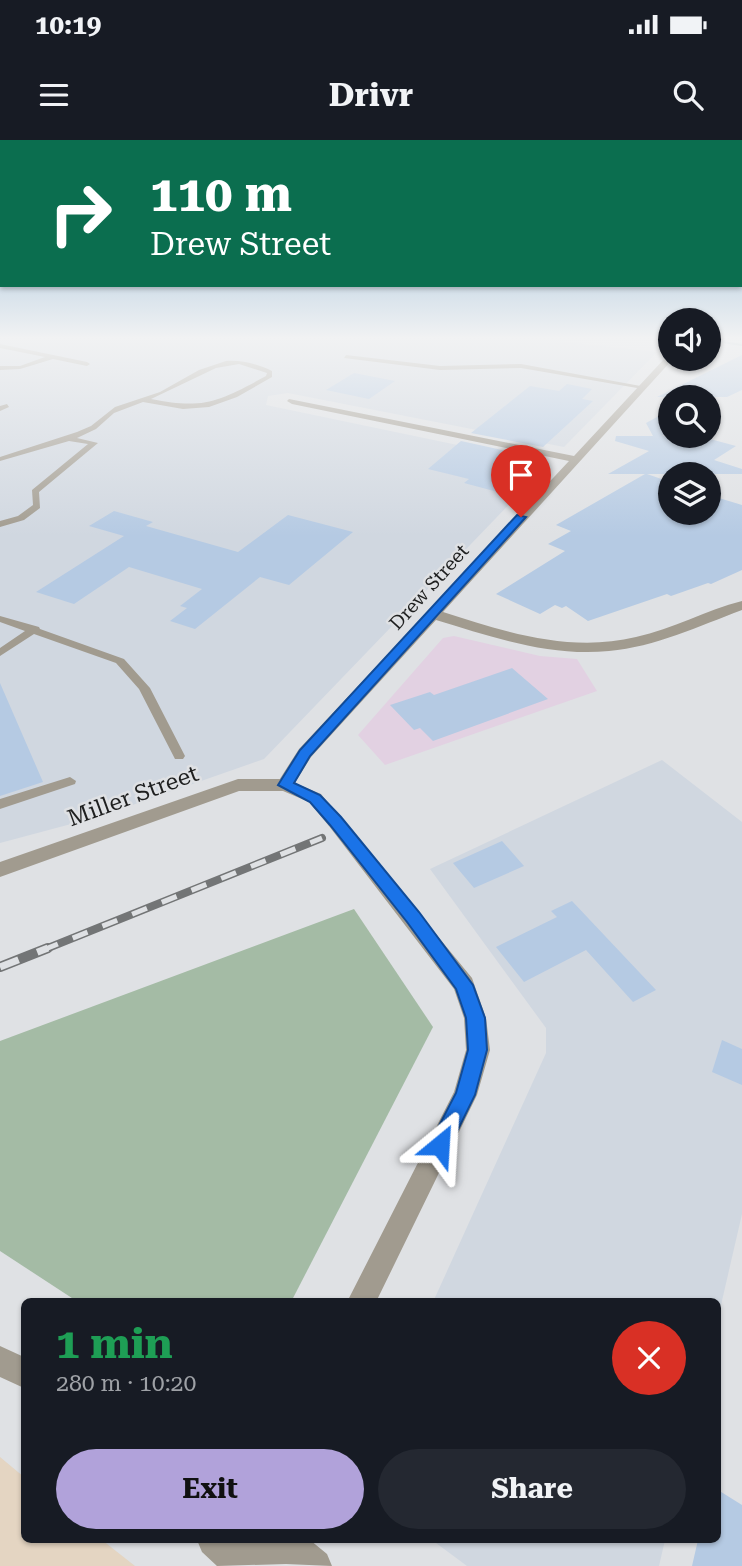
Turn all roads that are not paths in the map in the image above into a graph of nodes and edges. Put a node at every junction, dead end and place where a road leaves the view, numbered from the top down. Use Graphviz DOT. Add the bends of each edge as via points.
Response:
graph roads {
  1 [pos="133,404"];
  2 [pos="160,404"];
  3 [pos="220,404"];
  4 [pos="304,404"];
  5 [pos="627,404"];
  6 [pos="69,439"];
  7 [pos="0,459"];
  8 [pos="574,459"];
  9 [pos="0,524"];
  10 [pos="742,605"];
  11 [pos="433,614"];
  12 [pos="0,619"];
  13 [pos="35,629"];
  14 [pos="0,653"];
  15 [pos="179,756"];
  16 [pos="70,781"];
  17 [pos="285,785"];
  18 [pos="0,804"];
  19 [pos="0,870"];
  20 [pos="363,1298"];
  21 [pos="0,1361"];
  22 [pos="21,1372"];
  23 [pos="216,1543"];
  24 [pos="285,1543"];
  25 [pos="289,1543"];
  26 [pos="314,1566"];
  1 -- 6 [label="lane" via="110,412 95,427"];
  2 -- 3 [label="lane"];
  4 -- 8 [label="street"];
  5 -- 8 [label="street, Drew Street"];
  6 -- 7 [label="lane"];
  6 -- 9 [label="lane" via="94,443 46,479 36,492 37,506"];
  8 -- 11 [label="street, Drew Street"];
  10 -- 11 [label="street" via="635,643 594,648 524,641"];
  11 -- 17 [label="street, Drew Street" via="305,753"];
  12 -- 13 [label="lane"];
  13 -- 14 [label="lane"];
  13 -- 15 [label="lane" via="120,661 144,688"];
  16 -- 18 [label="lane"];
  17 -- 19 [label="street, Miller Street" via="238,785"];
  17 -- 20 [label="street" via="315,798 343,830 464,985 475,1018 478,1050 465,1095"];
  21 -- 22 [label="street"];
  23 -- 24 [label="street" via="235,1563 253,1565 271,1557"];
  25 -- 26 [label="street"];
}
